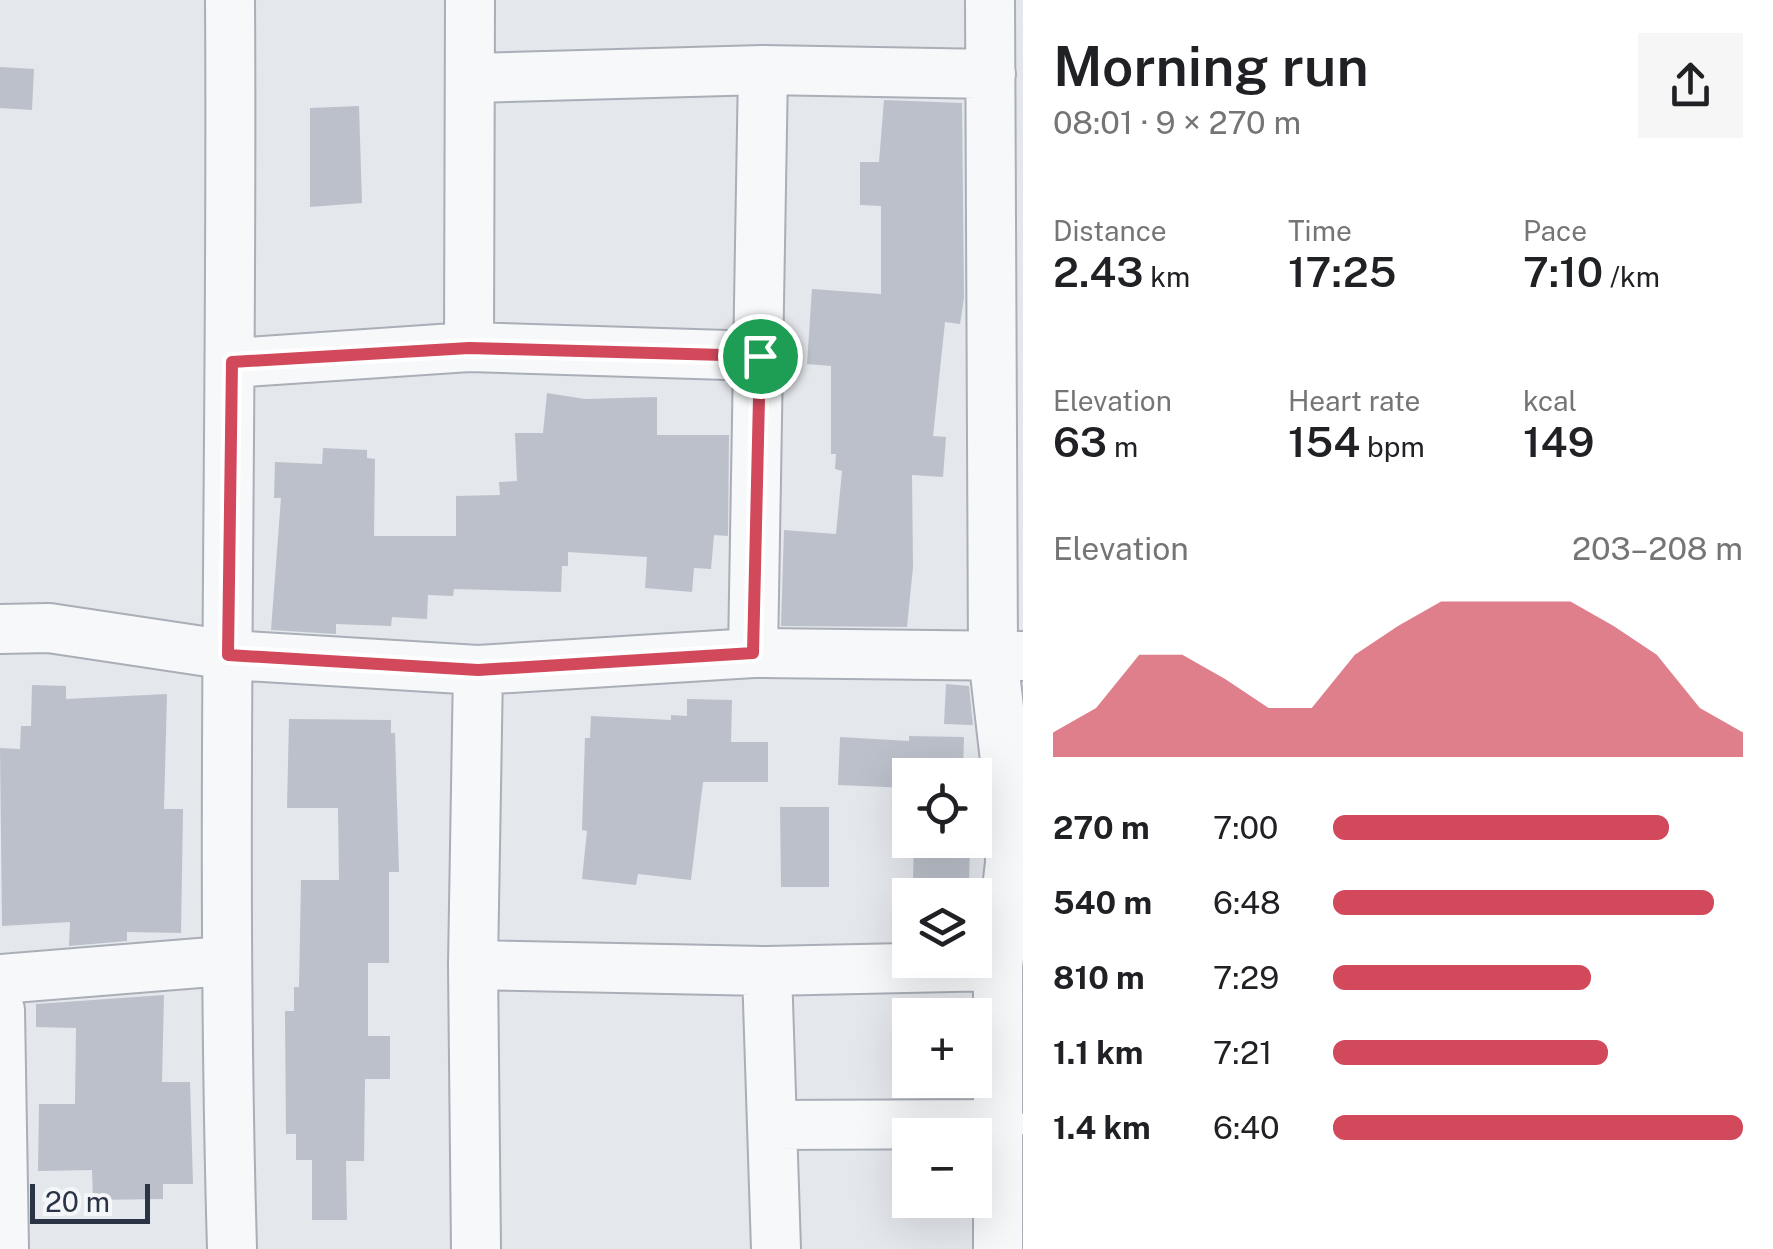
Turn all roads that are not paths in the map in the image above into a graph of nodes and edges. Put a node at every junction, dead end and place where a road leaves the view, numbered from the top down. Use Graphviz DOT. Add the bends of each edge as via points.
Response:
graph roads {
  1 [pos="230,0"];
  2 [pos="470,0"];
  3 [pos="990,0"];
  4 [pos="763,70"];
  5 [pos="991,74"];
  6 [pos="473,78"];
  7 [pos="469,348"];
  8 [pos="760,356"];
  9 [pos="232,362"];
  10 [pos="1008,374"];
  11 [pos="0,629"];
  12 [pos="753,653"];
  13 [pos="228,655"];
  14 [pos="1008,656"];
  15 [pos="478,670"];
  16 [pos="224,961"];
  17 [pos="474,965"];
  18 [pos="998,966"];
  19 [pos="767,972"];
  20 [pos="0,979"];
  21 [pos="0,1010"];
  22 [pos="1001,1124"];
  23 [pos="772,1125"];
  24 [pos="4,1249"];
  25 [pos="232,1249"];
  26 [pos="476,1249"];
  27 [pos="776,1249"];
  28 [pos="998,1249"];
  1 -- 9 [label="street"];
  2 -- 6 [label="street"];
  3 -- 5 [label="street"];
  4 -- 5 [label="street"];
  4 -- 6 [label="street"];
  4 -- 8 [label="street"];
  5 -- 10 [label="street"];
  6 -- 7 [label="street"];
  7 -- 8 [label="street"];
  7 -- 9 [label="street"];
  8 -- 12 [label="street"];
  9 -- 13 [label="street"];
  10 -- 14 [label="street"];
  11 -- 13 [label="street" via="48,628"];
  12 -- 14 [label="street"];
  12 -- 15 [label="street"];
  13 -- 15 [label="street"];
  13 -- 16 [label="street"];
  14 -- 18 [label="street" via="1010,863"];
  15 -- 17 [label="street"];
  16 -- 20 [label="street"];
  16 -- 25 [label="street"];
  17 -- 19 [label="street"];
  17 -- 26 [label="street"];
  18 -- 19 [label="street"];
  18 -- 22 [label="street"];
  19 -- 23 [label="street"];
  21 -- 24 [label="street"];
  22 -- 23 [label="street"];
  22 -- 28 [label="street"];
  23 -- 27 [label="street"];
}
